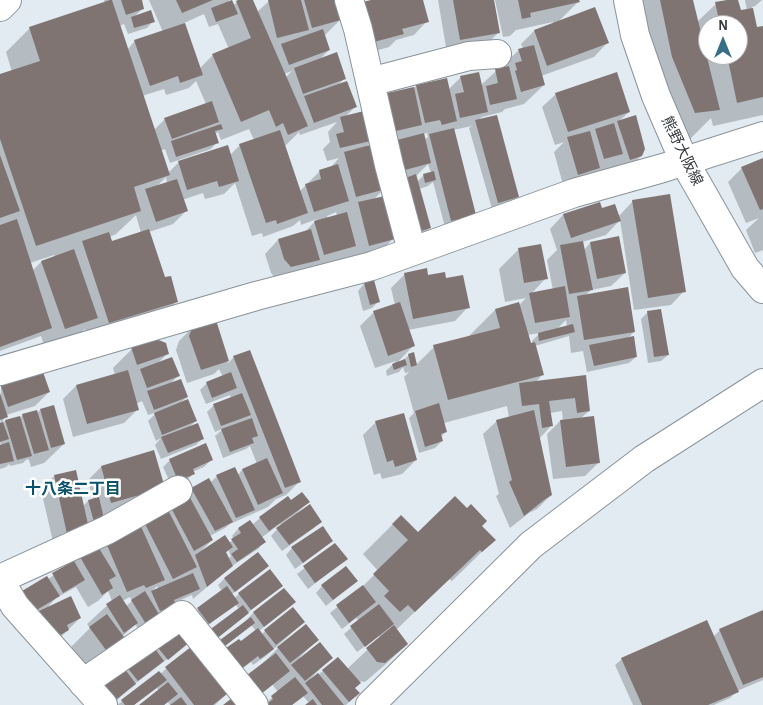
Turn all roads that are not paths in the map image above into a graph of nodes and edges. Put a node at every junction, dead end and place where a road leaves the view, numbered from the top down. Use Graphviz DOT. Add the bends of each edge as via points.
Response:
graph roads {
  1 [pos="7,0"];
  2 [pos="349,0"];
  3 [pos="628,0"];
  4 [pos="0,7"];
  5 [pos="497,54"];
  6 [pos="370,82"];
  7 [pos="763,136"];
  8 [pos="684,161"];
  9 [pos="412,251"];
  10 [pos="754,266"];
  11 [pos="763,289"];
  12 [pos="0,371"];
  13 [pos="763,384"];
  14 [pos="178,490"];
  15 [pos="0,580"];
  16 [pos="83,683"];
  17 [pos="103,705"];
  18 [pos="254,705"];
  19 [pos="370,705"];
  1 -- 4 [label="street"];
  2 -- 6 [label="street"];
  3 -- 8 [label="street, 熊野大阪線" via="635,35 656,96"];
  5 -- 6 [label="street" via="469,56"];
  6 -- 9 [label="street"];
  7 -- 8 [label="street"];
  8 -- 9 [label="street" via="574,193"];
  8 -- 10 [label="street, 熊野大阪線"];
  9 -- 12 [label="street" via="372,266 256,296"];
  10 -- 11 [label="street, 熊野大阪線"];
  13 -- 19 [label="street" via="644,459 531,545"];
  14 -- 15 [label="street" via="107,530"];
  15 -- 16 [label="street" via="15,606"];
  16 -- 17 [label="street"];
  16 -- 18 [label="street" via="182,615"];
}
